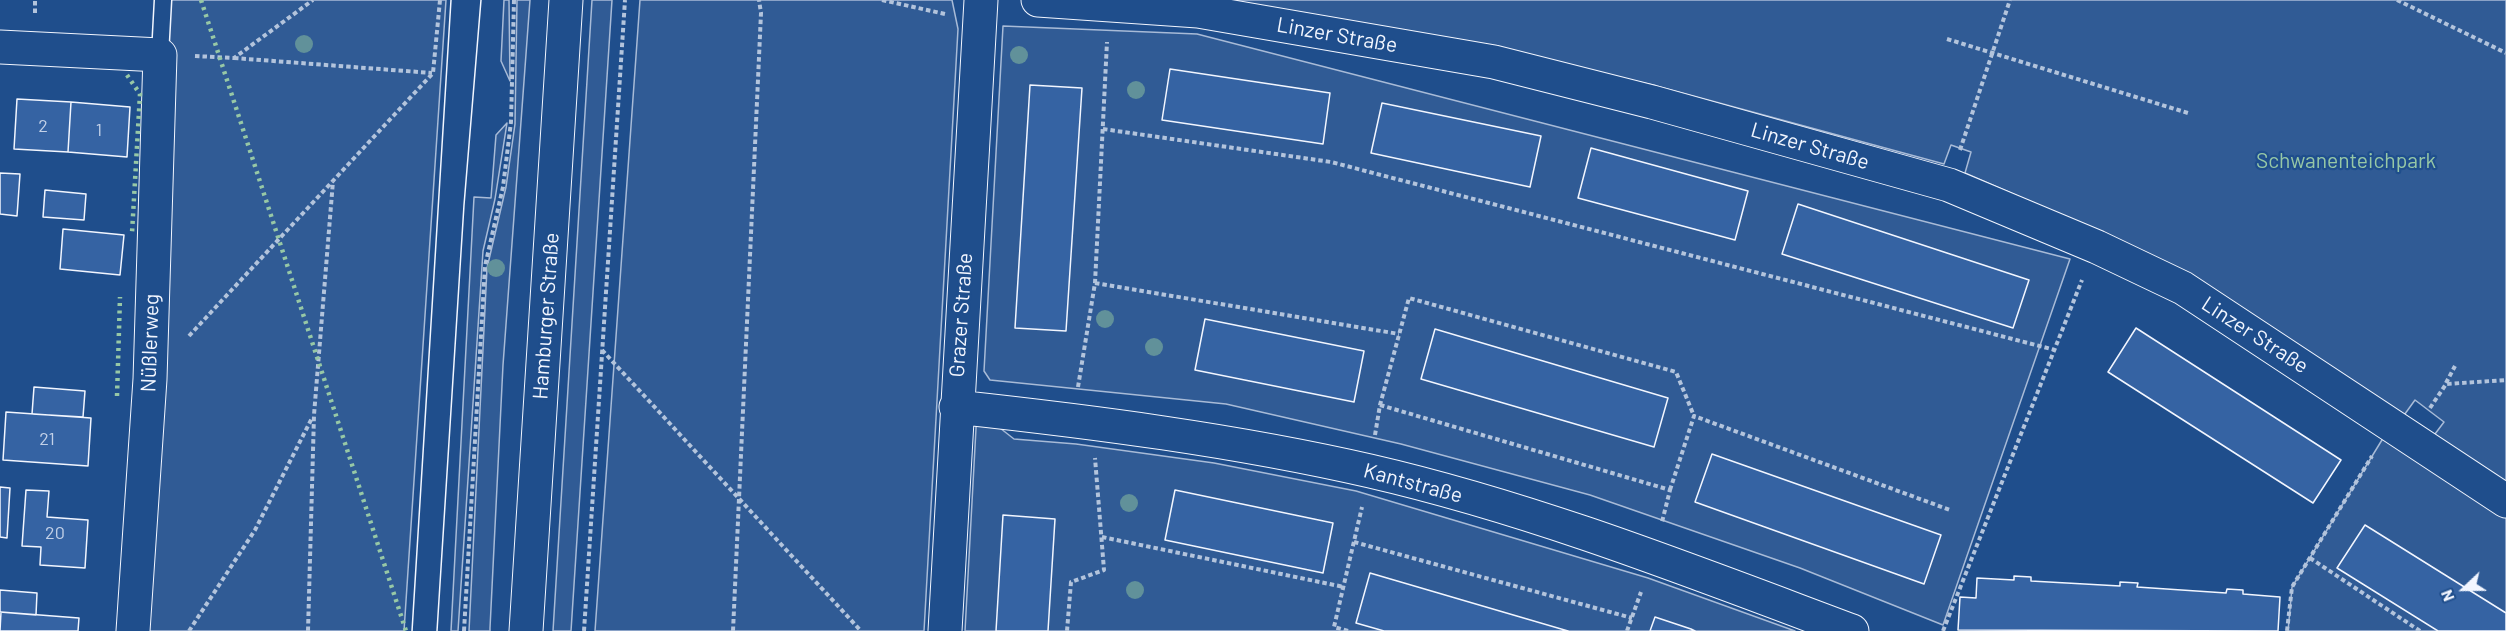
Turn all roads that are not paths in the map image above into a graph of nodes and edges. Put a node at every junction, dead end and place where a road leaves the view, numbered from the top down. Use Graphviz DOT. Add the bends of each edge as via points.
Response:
graph roads {
  1 [pos="163,0"];
  2 [pos="566,0"];
  3 [pos="981,0"];
  4 [pos="1038,0"];
  5 [pos="0,47"];
  6 [pos="160,55"];
  7 [pos="956,407"];
  8 [pos="2506,501"];
  9 [pos="133,631"];
  10 [pos="526,631"];
  11 [pos="945,631"];
  12 [pos="1852,631"];
  1 -- 6 [label="lane"];
  2 -- 10 [label="street, Hamburger Straße"];
  3 -- 7 [label="street, Grazer Straße"];
  4 -- 8 [label="street, Linzer Straße" via="1198,11 1494,62 1949,185 2183,288"];
  5 -- 6 [label="street"];
  6 -- 9 [label="street, Nüßlerweg" via="150,379"];
  7 -- 11 [label="street, Grazer Straße"];
  7 -- 12 [label="street, Kantstraße" via="1084,420 1370,471 1508,508 1653,556"];
}
